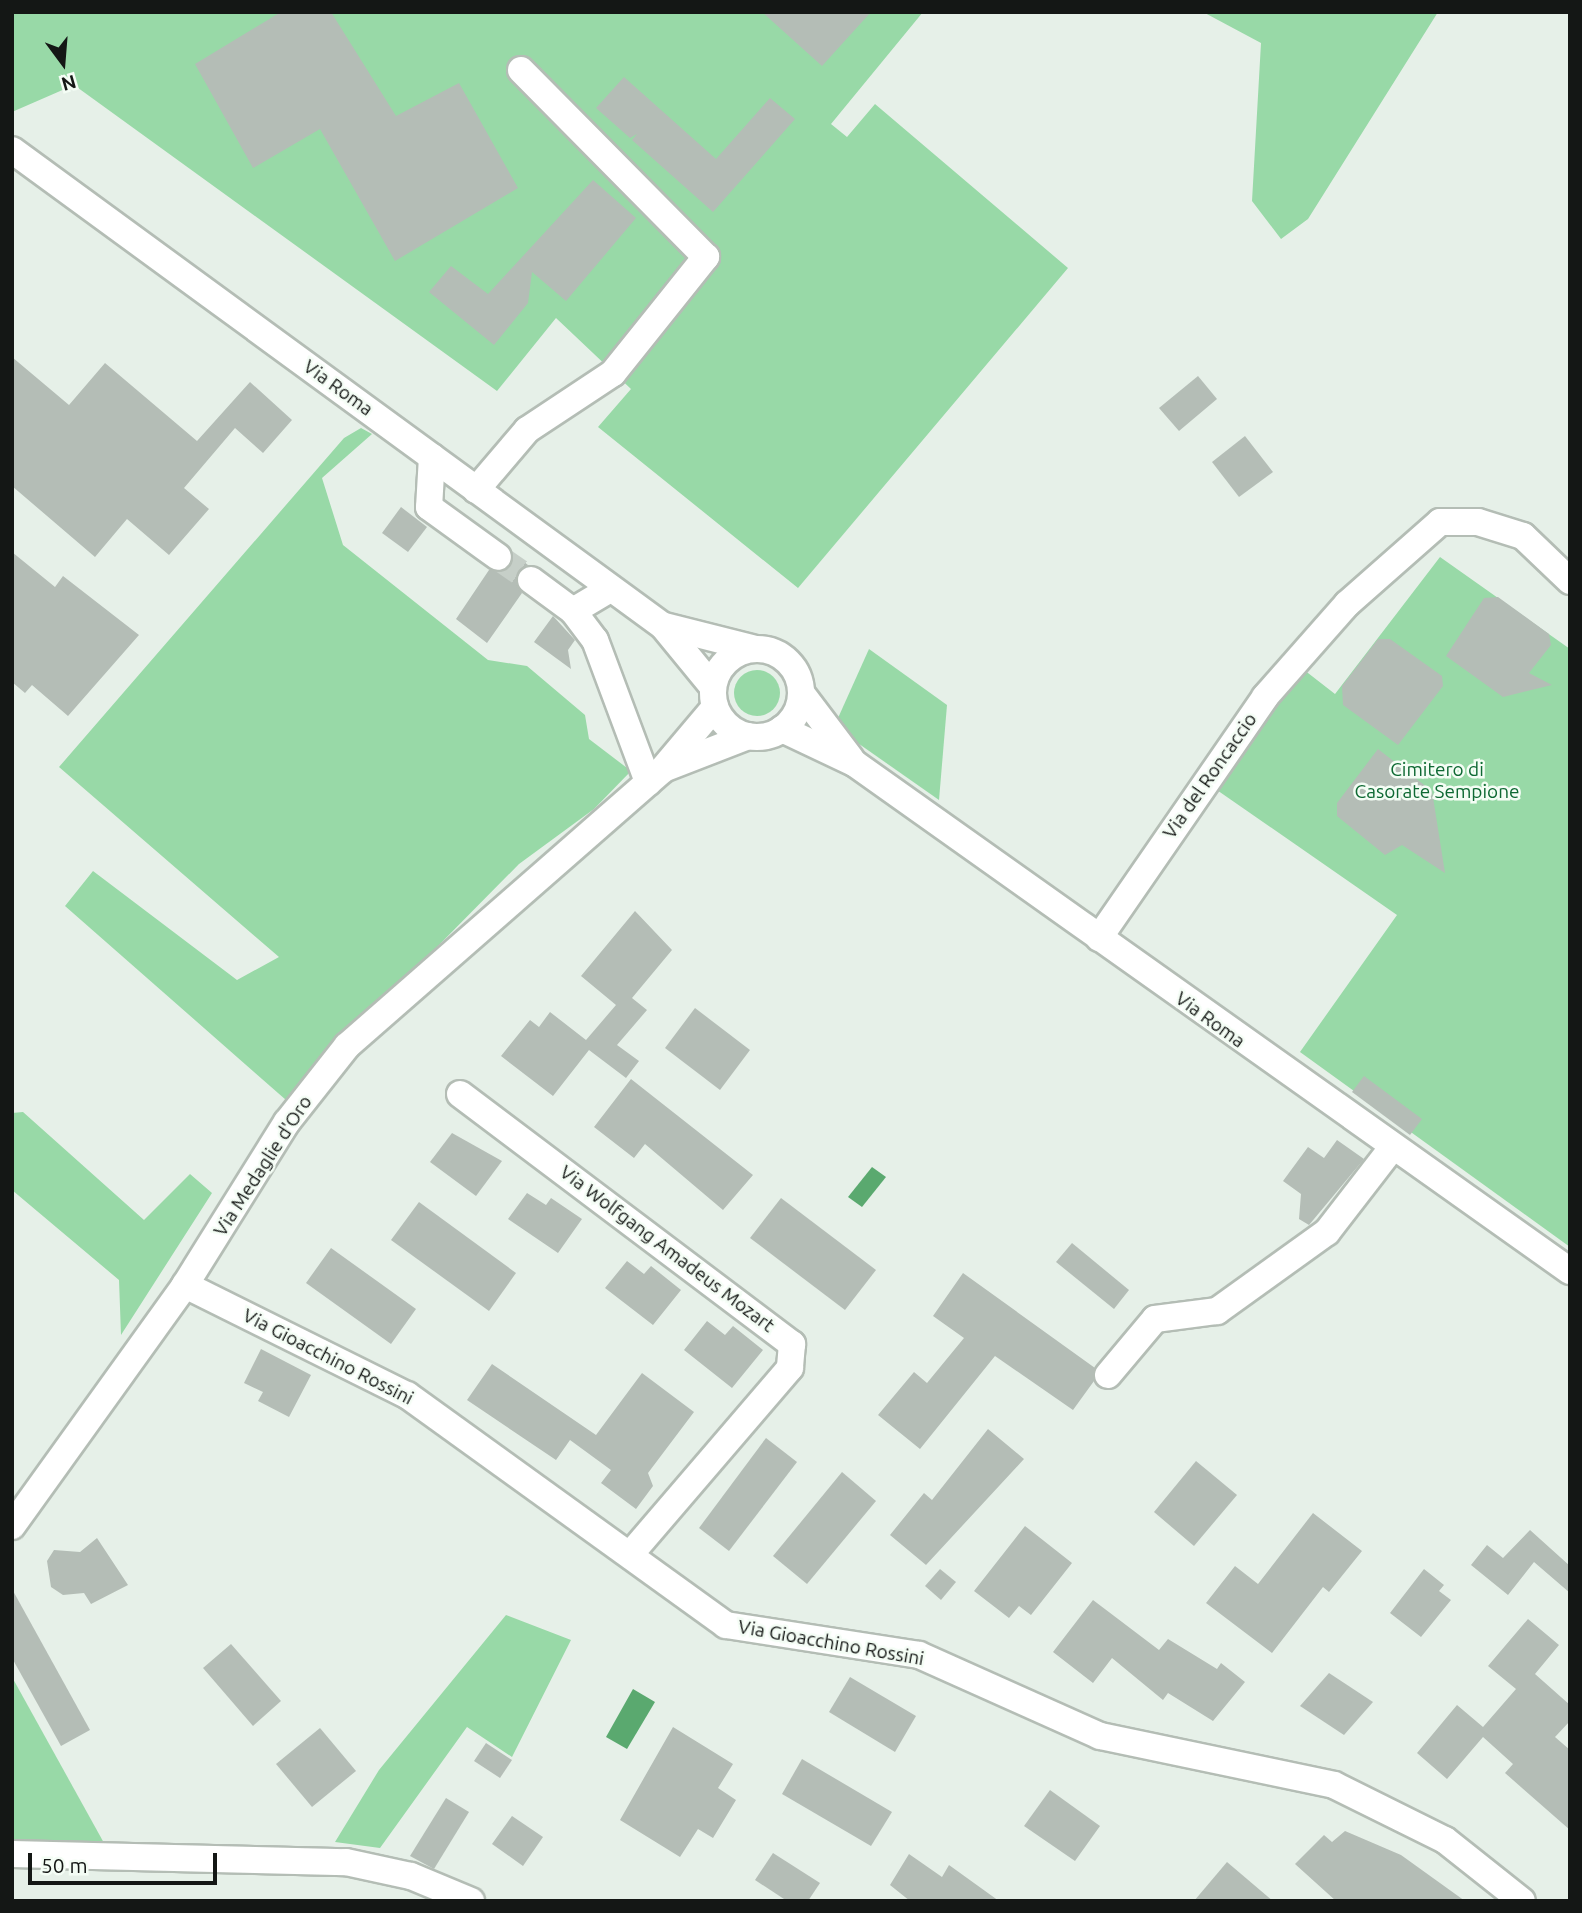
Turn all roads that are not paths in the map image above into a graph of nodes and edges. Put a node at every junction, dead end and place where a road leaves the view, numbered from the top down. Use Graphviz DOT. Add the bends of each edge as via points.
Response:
graph roads {
  1 [pos="521,69"];
  2 [pos="12,150"];
  3 [pos="432,457"];
  4 [pos="476,490"];
  5 [pos="498,557"];
  6 [pos="531,580"];
  7 [pos="1570,581"];
  8 [pos="610,589"];
  9 [pos="573,611"];
  10 [pos="663,626"];
  11 [pos="752,648"];
  12 [pos="802,694"];
  13 [pos="714,697"];
  14 [pos="782,729"];
  15 [pos="748,736"];
  16 [pos="854,763"];
  17 [pos="655,776"];
  18 [pos="1099,938"];
  19 [pos="460,1094"];
  20 [pos="1392,1148"];
  21 [pos="1570,1271"];
  22 [pos="186,1285"];
  23 [pos="1108,1375"];
  24 [pos="12,1526"];
  25 [pos="630,1555"];
  26 [pos="12,1854"];
  27 [pos="471,1901"];
  28 [pos="1522,1901"];
  1 -- 4 [label="street" via="706,257 613,373 527,430"];
  2 -- 3 [label="street, Via Roma"];
  3 -- 4 [label="street, Via Roma"];
  3 -- 5 [label="street" via="429,507"];
  4 -- 8 [label="street, Via Roma"];
  6 -- 9 [label="street"];
  7 -- 18 [label="street, Via del Roncaccio" via="1523,536 1478,522 1440,522 1333,624 1227,747"];
  8 -- 9 [label="street"];
  8 -- 10 [label="street, Via Roma"];
  9 -- 17 [label="street" via="595,640"];
  10 -- 11 [label="street, Via Roma"];
  10 -- 13 [label="street, Via Roma"];
  11 -- 12 [label="street, Via Roma" via="767,649 793,665"];
  11 -- 13 [label="street" via="726,661"];
  12 -- 14 [label="street"];
  12 -- 16 [label="street, Via Roma"];
  13 -- 15 [label="street, Via Roma" via="723,720"];
  13 -- 17 [label="street, Via Medaglie d'Oro"];
  14 -- 15 [label="street"];
  14 -- 16 [label="street, Via Roma"];
  15 -- 17 [label="street, Via Medaglie d'Oro"];
  16 -- 18 [label="street, Via Roma"];
  17 -- 22 [label="street, Via Medaglie d'Oro" via="347,1046 287,1122"];
  18 -- 20 [label="street, Via Roma"];
  19 -- 25 [label="street, Via Wolfgang Amadeus Mozart" via="792,1344 790,1368"];
  20 -- 21 [label="street, Via Roma"];
  20 -- 23 [label="street" via="1327,1232 1217,1311 1156,1319"];
  22 -- 24 [label="street, Via Medaglie d'Oro"];
  22 -- 25 [label="street, Via Gioacchino Rossini" via="407,1395"];
  25 -- 28 [label="street, Via Gioacchino Rossini" via="726,1625 820,1645 919,1655 1100,1736 1334,1785 1445,1840"];
  26 -- 27 [label="street" via="346,1862 411,1876"];
}
